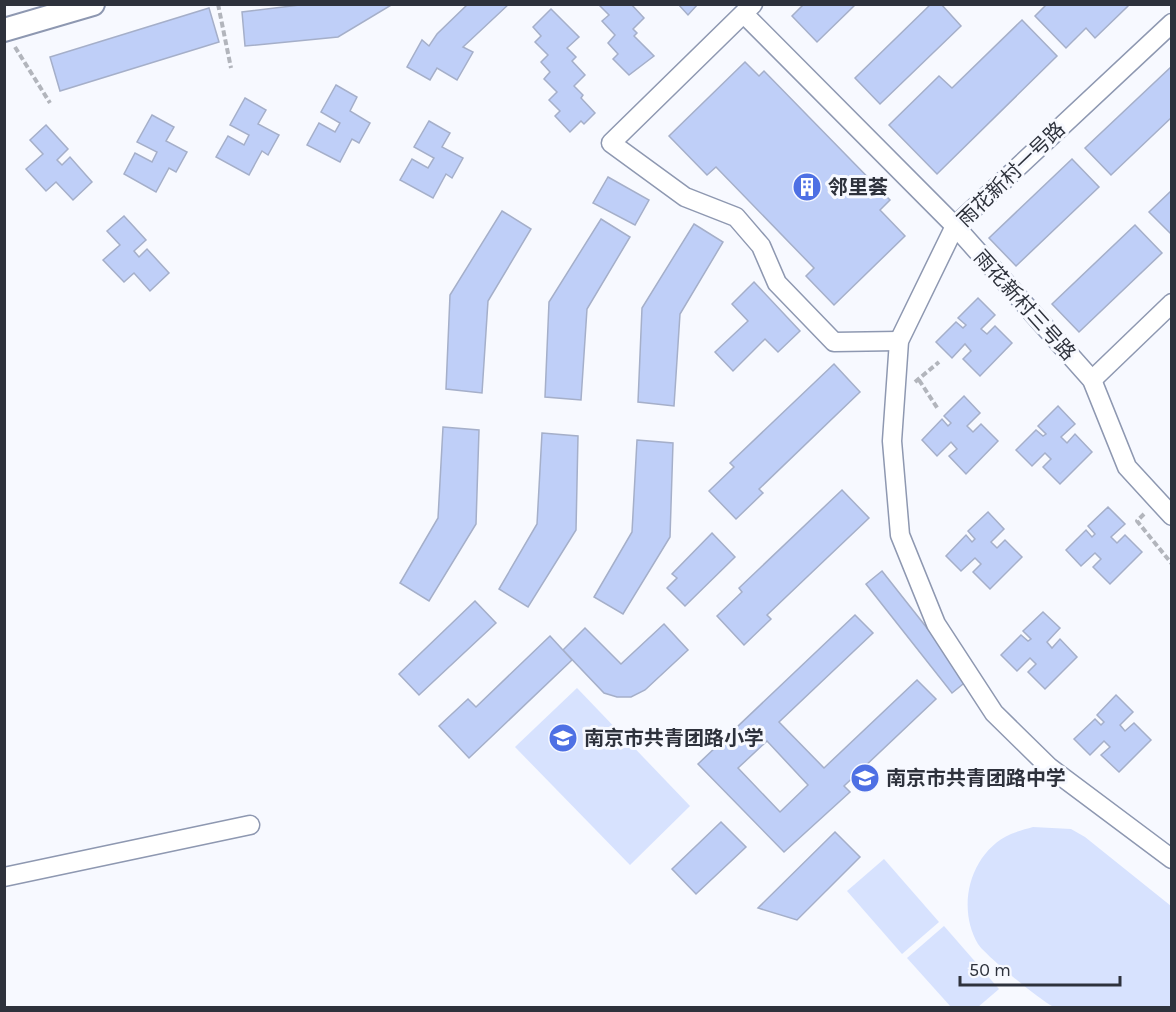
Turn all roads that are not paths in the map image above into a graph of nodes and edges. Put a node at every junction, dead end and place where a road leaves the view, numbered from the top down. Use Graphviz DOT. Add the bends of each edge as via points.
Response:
graph roads {
  1 [pos="93,4"];
  2 [pos="748,9"];
  3 [pos="1172,23"];
  4 [pos="5,30"];
  5 [pos="955,226"];
  6 [pos="1172,303"];
  7 [pos="898,341"];
  8 [pos="1092,380"];
  9 [pos="1172,516"];
  10 [pos="250,825"];
  11 [pos="1172,859"];
  12 [pos="4,877"];
  1 -- 4 [label="street"];
  2 -- 5 [label="street, 雨花新村三号路"];
  2 -- 7 [label="street" via="610,144 685,197 736,217 761,246 777,283 834,342"];
  3 -- 5 [label="street, 雨花新村一号路"];
  5 -- 7 [label="street, 雨花新村一号路"];
  5 -- 8 [label="street, 雨花新村三号路"];
  6 -- 8 [label="street"];
  7 -- 11 [label="street, 雨花新村一号路" via="892,441 900,536 936,624 994,713 1049,767"];
  8 -- 9 [label="street, 雨花新村三号路" via="1127,467"];
  10 -- 12 [label="street"];
}
